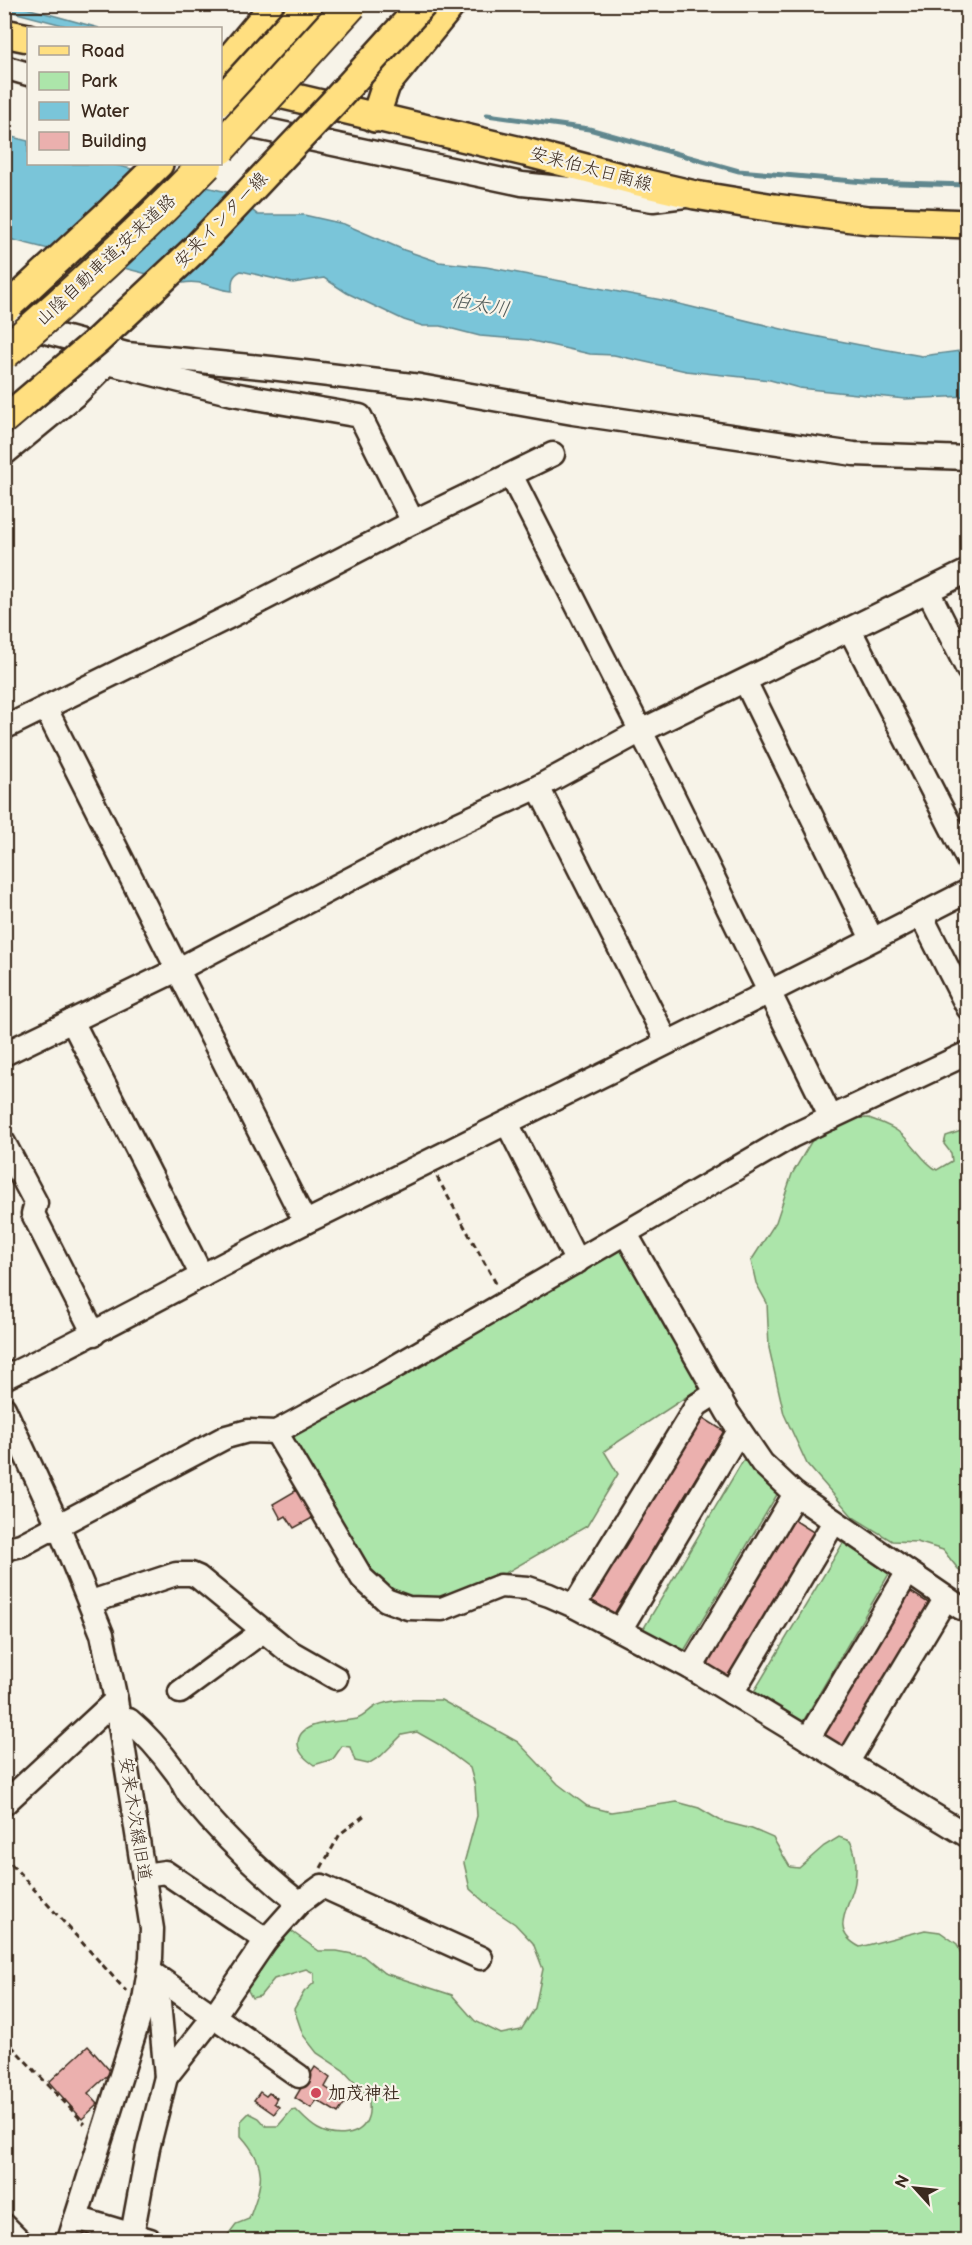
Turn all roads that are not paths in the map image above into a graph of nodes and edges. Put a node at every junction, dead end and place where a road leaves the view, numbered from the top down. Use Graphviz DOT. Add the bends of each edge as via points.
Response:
graph roads {
  1 [pos="275,4"];
  2 [pos="308,4"];
  3 [pos="338,4"];
  4 [pos="351,4"];
  5 [pos="423,4"];
  6 [pos="452,4"];
  7 [pos="4,33"];
  8 [pos="27,38"];
  9 [pos="4,67"];
  10 [pos="222,68"];
  11 [pos="27,74"];
  12 [pos="222,80"];
  13 [pos="222,99"];
  14 [pos="375,118"];
  15 [pos="222,120"];
  16 [pos="222,132"];
  17 [pos="222,146"];
  18 [pos="158,165"];
  19 [pos="192,165"];
  20 [pos="205,165"];
  21 [pos="695,195"];
  22 [pos="968,224"];
  23 [pos="4,310"];
  24 [pos="4,321"];
  25 [pos="4,339"];
  26 [pos="4,354"];
  27 [pos="120,361"];
  28 [pos="4,420"];
  29 [pos="4,454"];
  30 [pos="553,454"];
  31 [pos="968,458"];
  32 [pos="511,475"];
  33 [pos="413,522"];
  34 [pos="968,571"];
  35 [pos="928,591"];
  36 [pos="850,630"];
  37 [pos="968,670"];
  38 [pos="745,681"];
  39 [pos="46,709"];
  40 [pos="4,729"];
  41 [pos="641,731"];
  42 [pos="538,787"];
  43 [pos="968,860"];
  44 [pos="968,891"];
  45 [pos="921,915"];
  46 [pos="872,939"];
  47 [pos="177,970"];
  48 [pos="770,992"];
  49 [pos="968,1008"];
  50 [pos="72,1021"];
  51 [pos="667,1042"];
  52 [pos="968,1053"];
  53 [pos="4,1054"];
  54 [pos="831,1118"];
  55 [pos="507,1124"];
  56 [pos="4,1143"];
  57 [pos="305,1222"];
  58 [pos="626,1234"];
  59 [pos="578,1262"];
  60 [pos="202,1276"];
  61 [pos="94,1334"];
  62 [pos="4,1378"];
  63 [pos="716,1393"];
  64 [pos="4,1408"];
  65 [pos="739,1431"];
  66 [pos="276,1432"];
  67 [pos="795,1494"];
  68 [pos="834,1522"];
  69 [pos="58,1525"];
  70 [pos="4,1550"];
  71 [pos="908,1572"];
  72 [pos="91,1602"];
  73 [pos="574,1606"];
  74 [pos="620,1630"];
  75 [pos="263,1631"];
  76 [pos="691,1668"];
  77 [pos="336,1678"];
  78 [pos="180,1692"];
  79 [pos="732,1693"];
  80 [pos="118,1710"];
  81 [pos="808,1739"];
  82 [pos="847,1763"];
  83 [pos="4,1804"];
  84 [pos="968,1836"];
  85 [pos="144,1875"];
  86 [pos="306,1898"];
  87 [pos="266,1940"];
  88 [pos="481,1958"];
  89 [pos="149,1971"];
  90 [pos="214,2016"];
  91 [pos="299,2076"];
  92 [pos="166,2077"];
  93 [pos="76,2218"];
  94 [pos="4,2225"];
  95 [pos="138,2238"];
  96 [pos="19,2241"];
  97 [pos="69,2241"];
  1 -- 10 [label="main road"];
  2 -- 13 [label="main road, bridge"];
  3 -- 16 [label="highway"];
  4 -- 17 [label="highway, bridge"];
  5 -- 28 [label="main road, 安来インター線, bridge" via="193,251 98,340"];
  6 -- 14 [label="main road" via="386,85"];
  7 -- 8 [label="main road"];
  9 -- 11 [label="street"];
  12 -- 14 [label="main road, 安来伯太日南線"];
  14 -- 21 [label="main road, 安来伯太日南線"];
  15 -- 21 [label="street" via="522,184 653,200"];
  18 -- 23 [label="main road"];
  19 -- 25 [label="highway, 山陰自動車道;安来道路" via="122,234"];
  20 -- 26 [label="highway, 山陰自動車道;安来道路, bridge"];
  21 -- 22 [label="main road, 安来伯太日南線" via="868,220"];
  24 -- 27 [label="street"];
  25 -- 27 [label="street"];
  27 -- 29 [label="street"];
  27 -- 31 [label="street" via="271,368 420,386 854,454"];
  27 -- 33 [label="street" via="233,394 360,416"];
  30 -- 32 [label="street"];
  32 -- 33 [label="street"];
  32 -- 41 [label="street"];
  33 -- 39 [label="street"];
  34 -- 35 [label="street"];
  35 -- 36 [label="street"];
  35 -- 37 [label="street"];
  36 -- 38 [label="street"];
  36 -- 43 [label="street"];
  38 -- 41 [label="street"];
  38 -- 46 [label="street"];
  39 -- 40 [label="street"];
  39 -- 47 [label="street"];
  41 -- 42 [label="street"];
  41 -- 48 [label="street"];
  42 -- 47 [label="street" via="432,836"];
  42 -- 51 [label="street"];
  44 -- 45 [label="street"];
  45 -- 46 [label="street"];
  45 -- 49 [label="street"];
  46 -- 48 [label="street"];
  47 -- 50 [label="street"];
  47 -- 57 [label="street"];
  48 -- 51 [label="street"];
  48 -- 54 [label="street"];
  50 -- 53 [label="street"];
  50 -- 60 [label="street"];
  51 -- 55 [label="street"];
  52 -- 54 [label="street"];
  54 -- 58 [label="street" via="792,1136"];
  55 -- 57 [label="street"];
  55 -- 59 [label="street"];
  56 -- 61 [label="street" via="36,1203 33,1214"];
  57 -- 60 [label="street"];
  58 -- 59 [label="street"];
  58 -- 63 [label="street"];
  59 -- 66 [label="street"];
  60 -- 61 [label="street"];
  61 -- 62 [label="street"];
  63 -- 65 [label="street"];
  63 -- 73 [label="street" via="697,1405"];
  64 -- 69 [label="street, 安来木次線旧道"];
  65 -- 67 [label="street" via="762,1463"];
  65 -- 74 [label="street"];
  66 -- 69 [label="street" via="248,1431 226,1437"];
  66 -- 73 [label="street" via="362,1578 386,1600 408,1608 442,1609 500,1586 528,1588"];
  67 -- 68 [label="street"];
  67 -- 76 [label="street"];
  68 -- 71 [label="street"];
  68 -- 79 [label="street"];
  69 -- 70 [label="street"];
  69 -- 72 [label="street, 安来木次線旧道"];
  71 -- 81 [label="street"];
  71 -- 82 [label="street" via="954,1603"];
  72 -- 75 [label="street" via="176,1574 191,1574"];
  72 -- 80 [label="street, 安来木次線旧道"];
  73 -- 74 [label="street"];
  74 -- 76 [label="street"];
  75 -- 77 [label="street"];
  75 -- 78 [label="street"];
  76 -- 79 [label="street"];
  79 -- 81 [label="street"];
  80 -- 83 [label="street"];
  80 -- 85 [label="street, 安来木次線旧道"];
  80 -- 86 [label="street" via="141,1730 219,1828 274,1883"];
  81 -- 82 [label="street"];
  82 -- 84 [label="street"];
  85 -- 87 [label="street" via="165,1872"];
  85 -- 89 [label="street, 安来木次線旧道" via="152,1929"];
  86 -- 87 [label="street"];
  86 -- 88 [label="street" via="322,1886"];
  87 -- 90 [label="street"];
  89 -- 90 [label="street"];
  89 -- 92 [label="street" via="159,2002"];
  89 -- 93 [label="street, 安来木次線旧道" via="143,2006"];
  90 -- 91 [label="street"];
  90 -- 92 [label="street"];
  92 -- 95 [label="street" via="148,2148"];
  93 -- 95 [label="street"];
  93 -- 97 [label="street, 安来木次線旧道"];
  94 -- 96 [label="street"];
}
